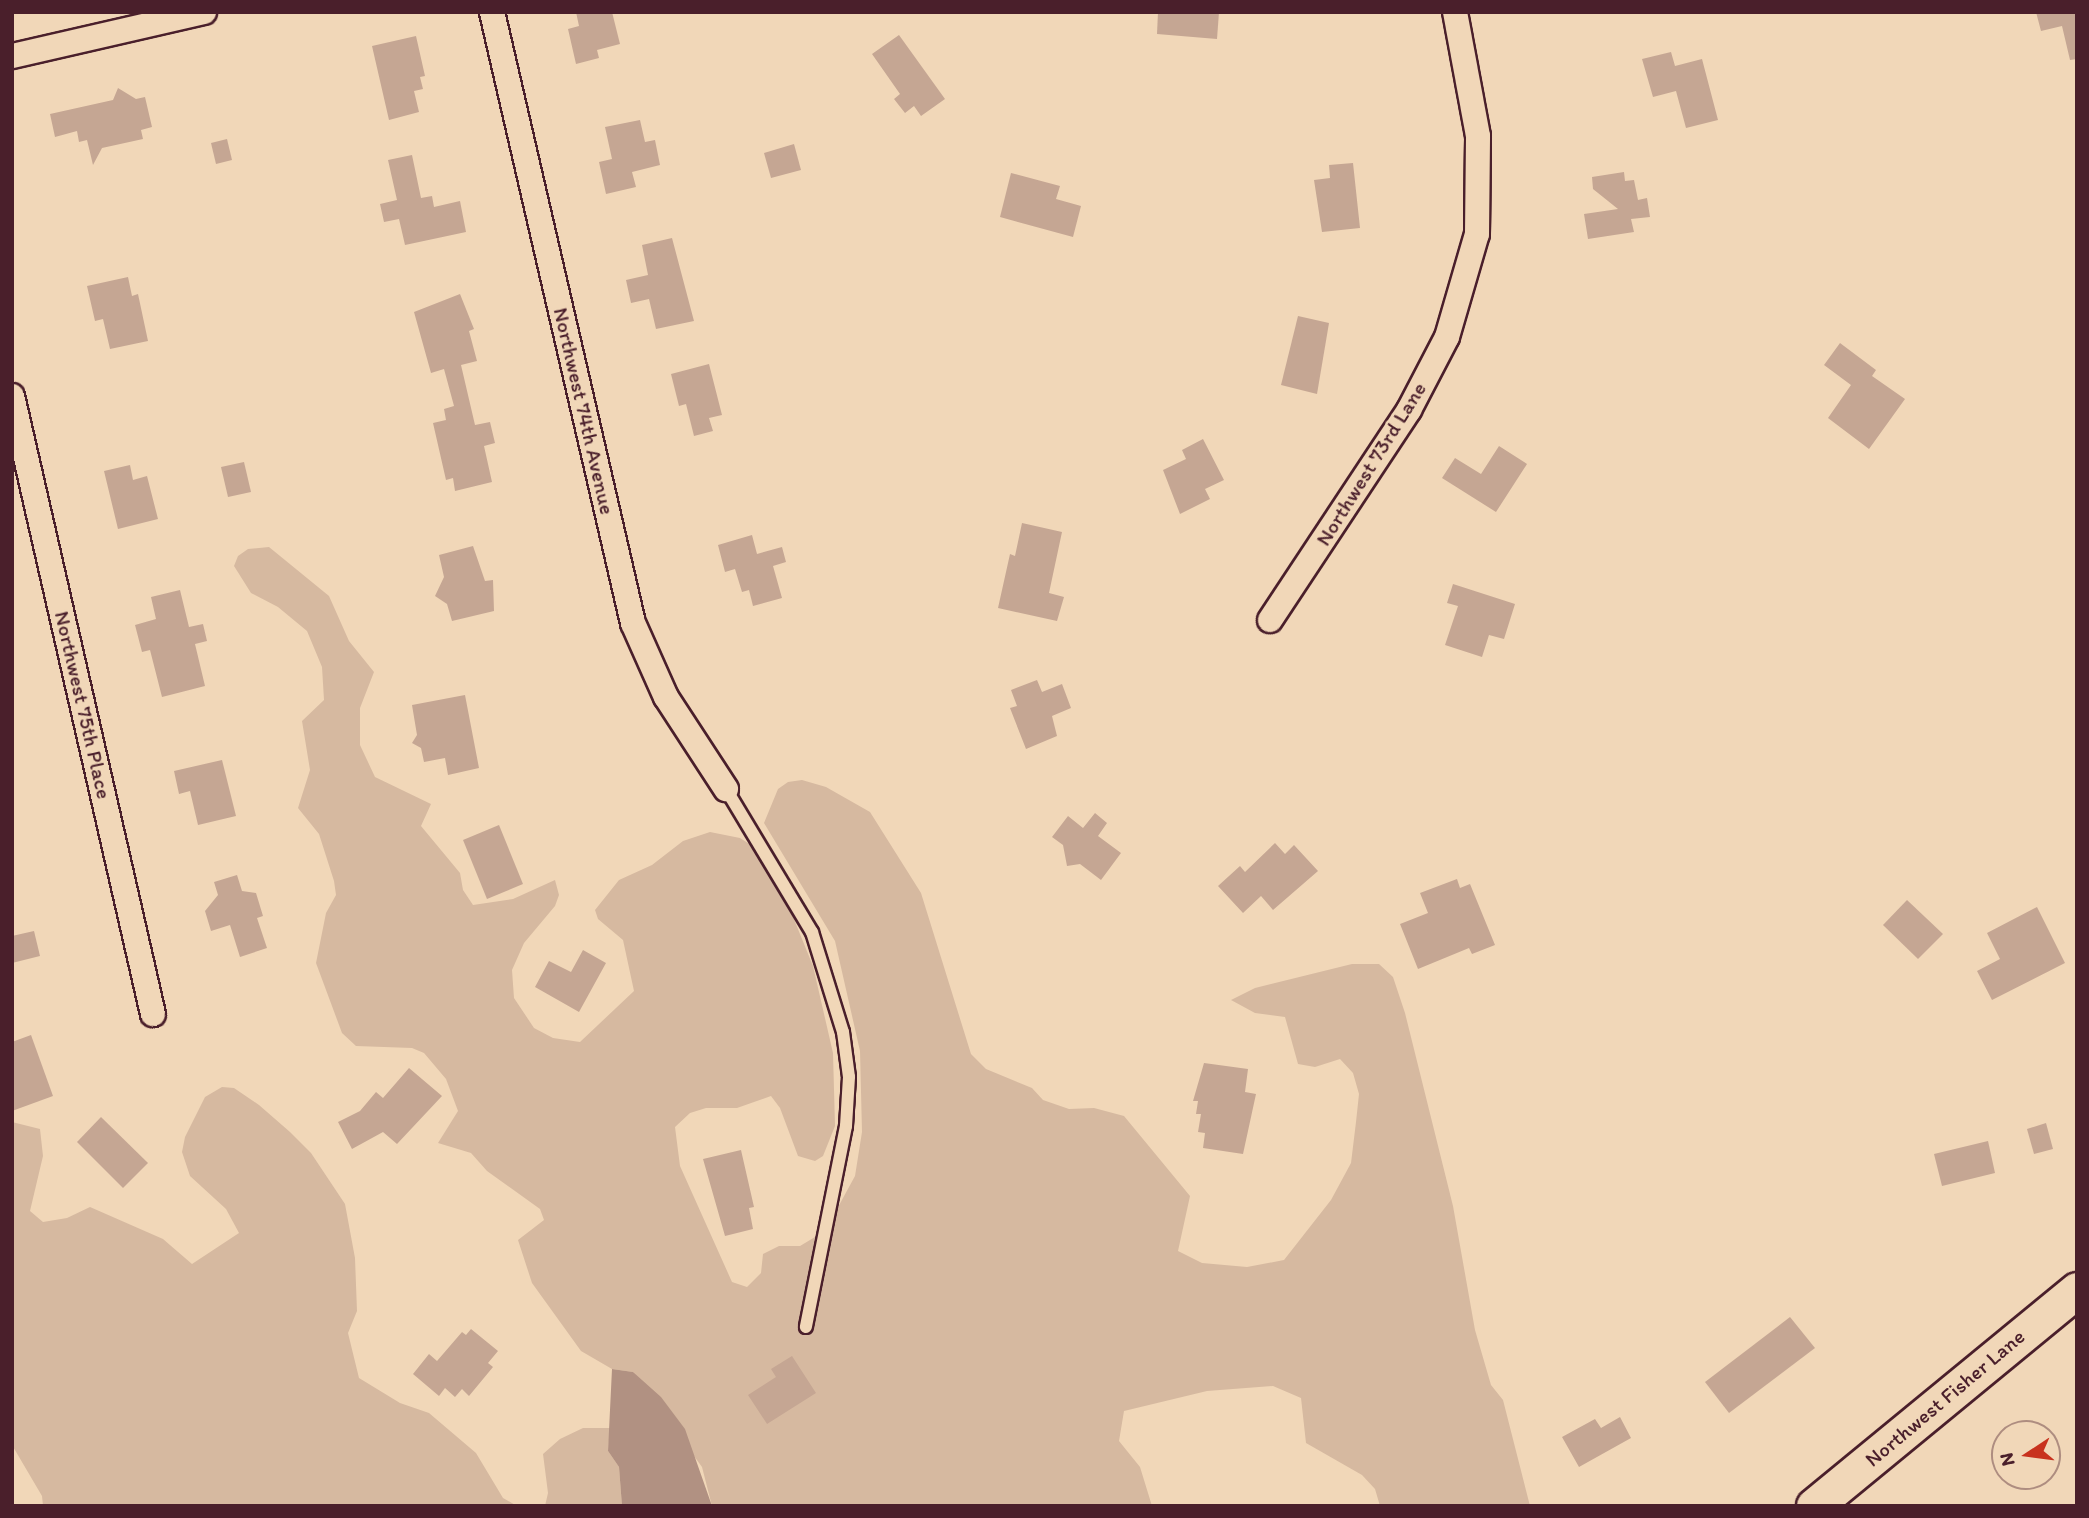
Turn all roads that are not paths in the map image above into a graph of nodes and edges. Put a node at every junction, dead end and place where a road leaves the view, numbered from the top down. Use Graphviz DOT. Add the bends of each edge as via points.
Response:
graph roads {
  1 [pos="204,12"];
  2 [pos="492,12"];
  3 [pos="1455,12"];
  4 [pos="12,56"];
  5 [pos="12,396"];
  6 [pos="1270,620"];
  7 [pos="726,789"];
  8 [pos="153,1014"];
  9 [pos="2077,1290"];
  10 [pos="806,1327"];
  11 [pos="1814,1506"];
  1 -- 4 [label="street"];
  2 -- 7 [label="street, Northwest 74th Avenue" via="633,623 666,696"];
  3 -- 6 [label="street, Northwest 73rd Lane" via="1478,136 1477,234 1447,337 1409,410"];
  5 -- 8 [label="street, Northwest 75th Place"];
  7 -- 10 [label="lane" via="812,932 843,1032 849,1077 846,1126"];
  9 -- 11 [label="street, Northwest Fisher Lane"];
}
